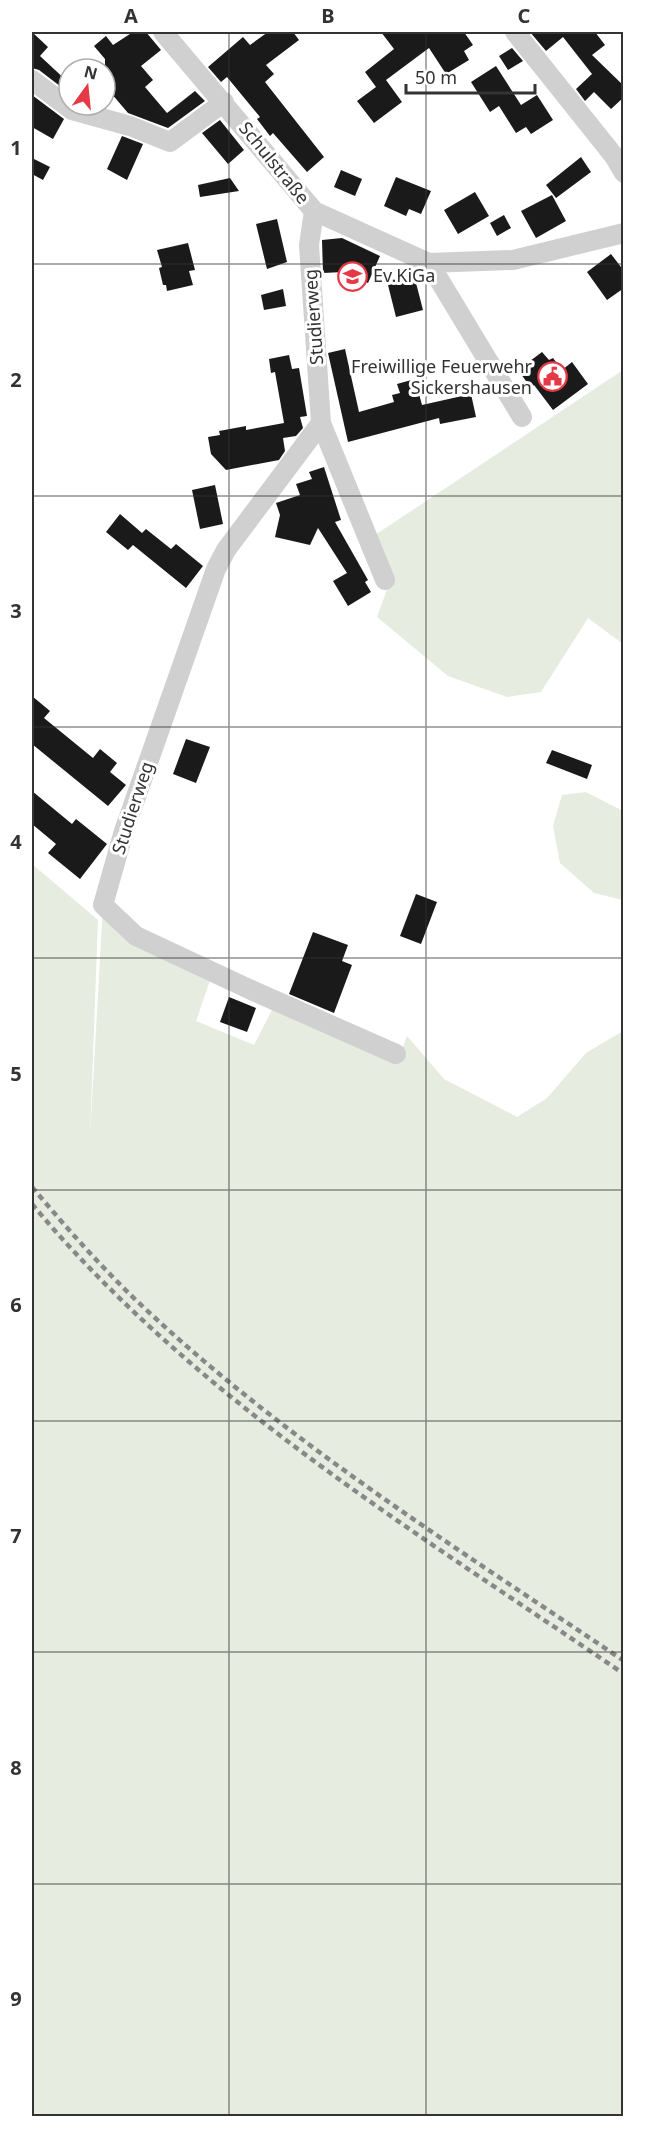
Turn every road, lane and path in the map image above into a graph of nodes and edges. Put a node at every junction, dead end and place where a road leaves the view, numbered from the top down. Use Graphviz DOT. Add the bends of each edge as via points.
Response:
graph roads {
  1 [pos="163,32"];
  2 [pos="515,32"];
  3 [pos="32,80"];
  4 [pos="224,102"];
  5 [pos="624,173"];
  6 [pos="314,212"];
  7 [pos="624,233"];
  8 [pos="429,263"];
  9 [pos="522,417"];
  10 [pos="321,423"];
  11 [pos="385,580"];
  12 [pos="396,1054"];
  1 -- 4 [label="street, Schulstraße"];
  2 -- 5 [label="street"];
  3 -- 4 [label="street" via="72,110 170,142"];
  4 -- 6 [label="street, Schulstraße"];
  6 -- 8 [label="street, Schulstraße"];
  6 -- 10 [label="street, Studierweg" via="310,257"];
  7 -- 8 [label="street, Schulstraße" via="513,260"];
  8 -- 9 [label="street"];
  10 -- 11 [label="street, Studierweg"];
  10 -- 12 [label="street, Studierweg" via="216,569 124,831 103,905 136,936"];
}
